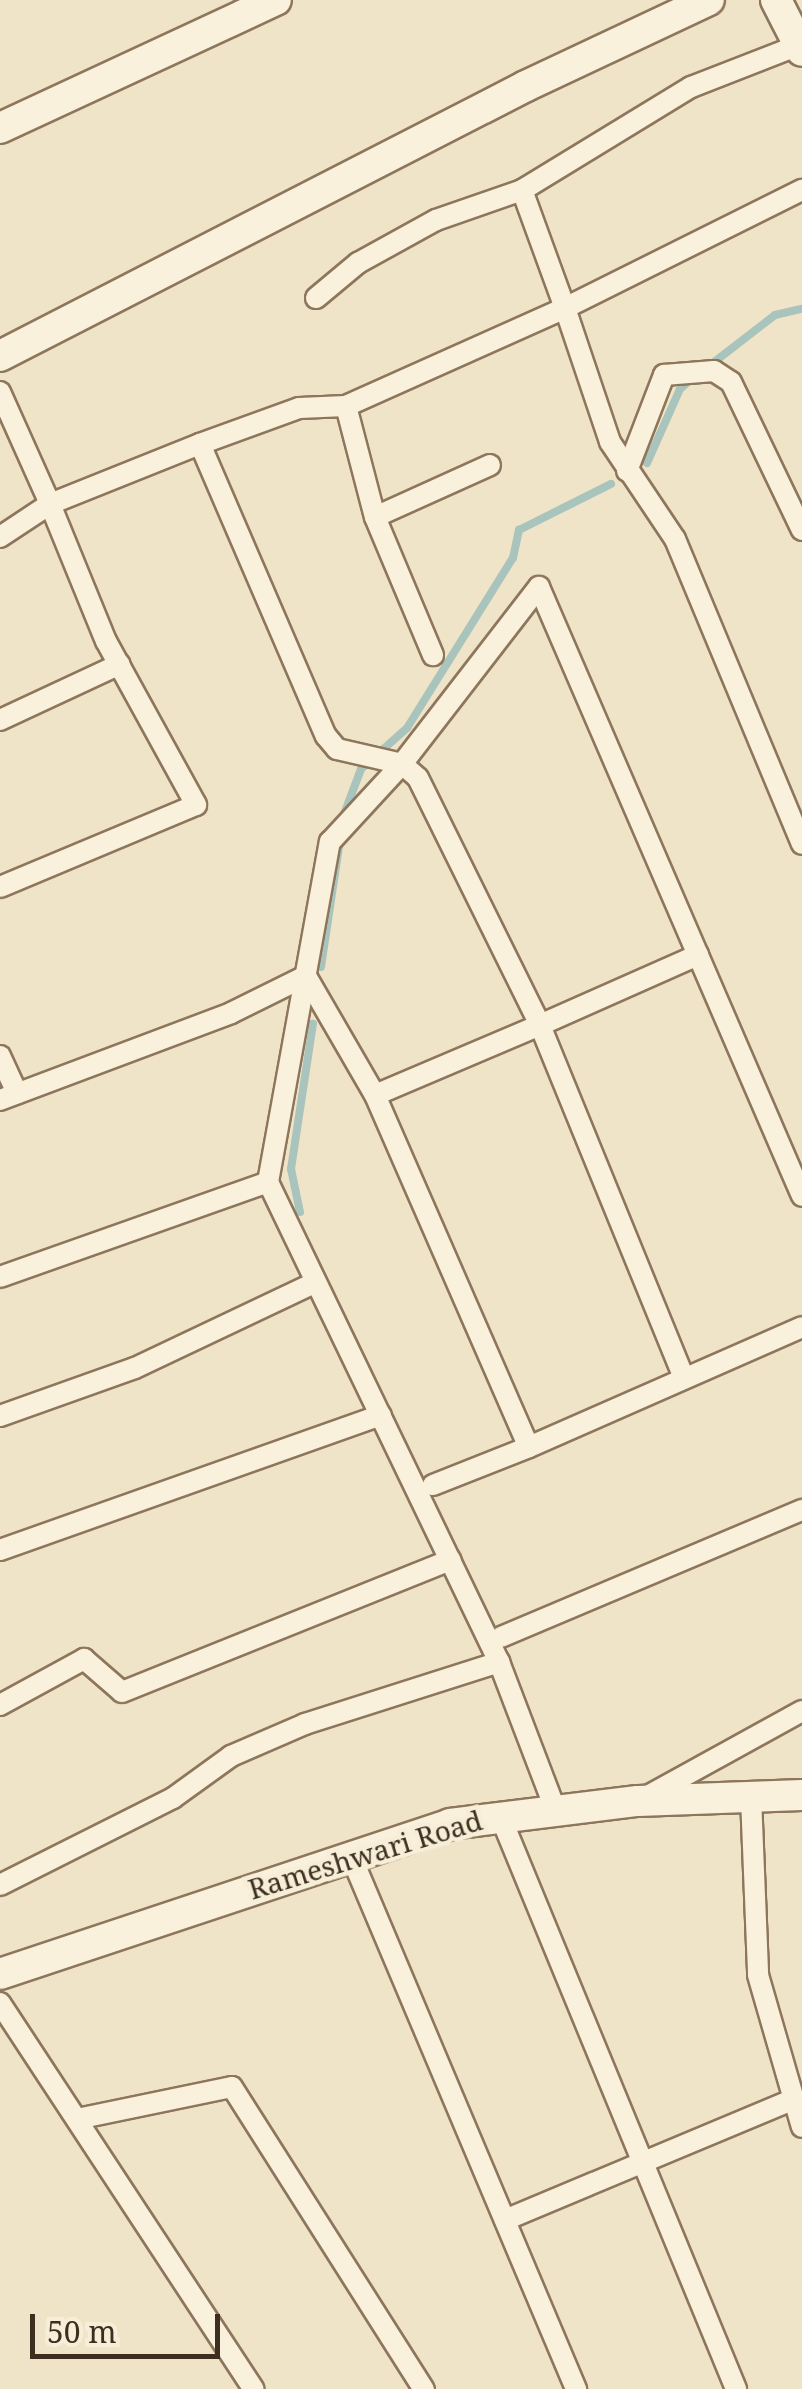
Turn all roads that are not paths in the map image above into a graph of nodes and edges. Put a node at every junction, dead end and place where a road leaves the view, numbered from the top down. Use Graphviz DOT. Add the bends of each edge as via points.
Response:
graph roads {
  1 [pos="276,0"];
  2 [pos="709,0"];
  3 [pos="793,25"];
  4 [pos="0,128"];
  5 [pos="522,190"];
  6 [pos="802,190"];
  7 [pos="316,298"];
  8 [pos="566,308"];
  9 [pos="0,356"];
  10 [pos="0,392"];
  11 [pos="346,406"];
  12 [pos="200,444"];
  13 [pos="490,465"];
  14 [pos="627,471"];
  15 [pos="50,504"];
  16 [pos="376,517"];
  17 [pos="802,530"];
  18 [pos="0,537"];
  19 [pos="433,655"];
  20 [pos="120,664"];
  21 [pos="0,720"];
  22 [pos="402,764"];
  23 [pos="802,844"];
  24 [pos="0,887"];
  25 [pos="698,955"];
  26 [pos="306,976"];
  27 [pos="540,1026"];
  28 [pos="0,1056"];
  29 [pos="375,1095"];
  30 [pos="9,1097"];
  31 [pos="268,1182"];
  32 [pos="802,1196"];
  33 [pos="0,1277"];
  34 [pos="316,1282"];
  35 [pos="802,1327"];
  36 [pos="684,1378"];
  37 [pos="380,1415"];
  38 [pos="0,1416"];
  39 [pos="529,1447"];
  40 [pos="433,1485"];
  41 [pos="802,1510"];
  42 [pos="0,1550"];
  43 [pos="450,1560"];
  44 [pos="502,1637"];
  45 [pos="499,1662"];
  46 [pos="0,1705"];
  47 [pos="802,1711"];
  48 [pos="802,1795"];
  49 [pos="751,1797"];
  50 [pos="638,1801"];
  51 [pos="555,1809"];
  52 [pos="499,1813"];
  53 [pos="351,1856"];
  54 [pos="0,1884"];
  55 [pos="0,1974"];
  56 [pos="0,2003"];
  57 [pos="792,2100"];
  58 [pos="77,2120"];
  59 [pos="802,2127"];
  60 [pos="641,2158"];
  61 [pos="505,2220"];
  62 [pos="254,2389"];
  63 [pos="424,2389"];
  64 [pos="576,2389"];
  65 [pos="736,2389"];
  1 -- 4 [label="street"];
  2 -- 9 [label="street" via="526,86"];
  3 -- 5 [label="street"];
  5 -- 7 [label="street" via="436,220 358,263"];
  5 -- 8 [label="street"];
  6 -- 8 [label="street"];
  8 -- 11 [label="street"];
  8 -- 14 [label="street" via="610,442"];
  10 -- 15 [label="street"];
  11 -- 12 [label="street" via="299,408"];
  11 -- 16 [label="street"];
  12 -- 15 [label="street"];
  12 -- 22 [label="street" via="326,736 345,752"];
  13 -- 16 [label="street"];
  14 -- 17 [label="street" via="664,375 714,370 732,382"];
  14 -- 23 [label="street" via="675,539"];
  15 -- 18 [label="street"];
  15 -- 20 [label="street"];
  16 -- 19 [label="street"];
  20 -- 21 [label="street"];
  20 -- 24 [label="street" via="196,805"];
  22 -- 25 [label="street" via="539,587"];
  22 -- 26 [label="street" via="330,842"];
  22 -- 27 [label="street" via="418,778"];
  25 -- 27 [label="street"];
  25 -- 32 [label="street"];
  26 -- 29 [label="street"];
  26 -- 30 [label="street" via="231,1013"];
  26 -- 31 [label="street"];
  27 -- 29 [label="street"];
  27 -- 36 [label="street"];
  28 -- 30 [label="street"];
  29 -- 39 [label="street"];
  31 -- 33 [label="street"];
  31 -- 34 [label="street"];
  34 -- 37 [label="street"];
  34 -- 38 [label="street" via="135,1368"];
  35 -- 36 [label="street"];
  36 -- 39 [label="street"];
  37 -- 42 [label="street"];
  37 -- 43 [label="street"];
  39 -- 40 [label="street"];
  41 -- 44 [label="street"];
  43 -- 45 [label="street"];
  43 -- 46 [label="street" via="122,1692 84,1659"];
  45 -- 51 [label="street"];
  45 -- 54 [label="street" via="306,1724 231,1756 173,1798"];
  47 -- 50 [label="street"];
  48 -- 49 [label="street, Rameshwari Road"];
  49 -- 50 [label="street, Rameshwari Road"];
  49 -- 57 [label="street" via="758,1975"];
  50 -- 51 [label="street, Rameshwari Road"];
  51 -- 52 [label="street, Rameshwari Road"];
  52 -- 53 [label="street, Rameshwari Road"];
  52 -- 60 [label="street"];
  53 -- 55 [label="street, Rameshwari Road"];
  53 -- 61 [label="street"];
  56 -- 58 [label="street"];
  57 -- 59 [label="street"];
  57 -- 60 [label="street"];
  58 -- 62 [label="street"];
  58 -- 63 [label="street" via="232,2087"];
  60 -- 61 [label="street"];
  60 -- 65 [label="street"];
  61 -- 64 [label="street"];
}
